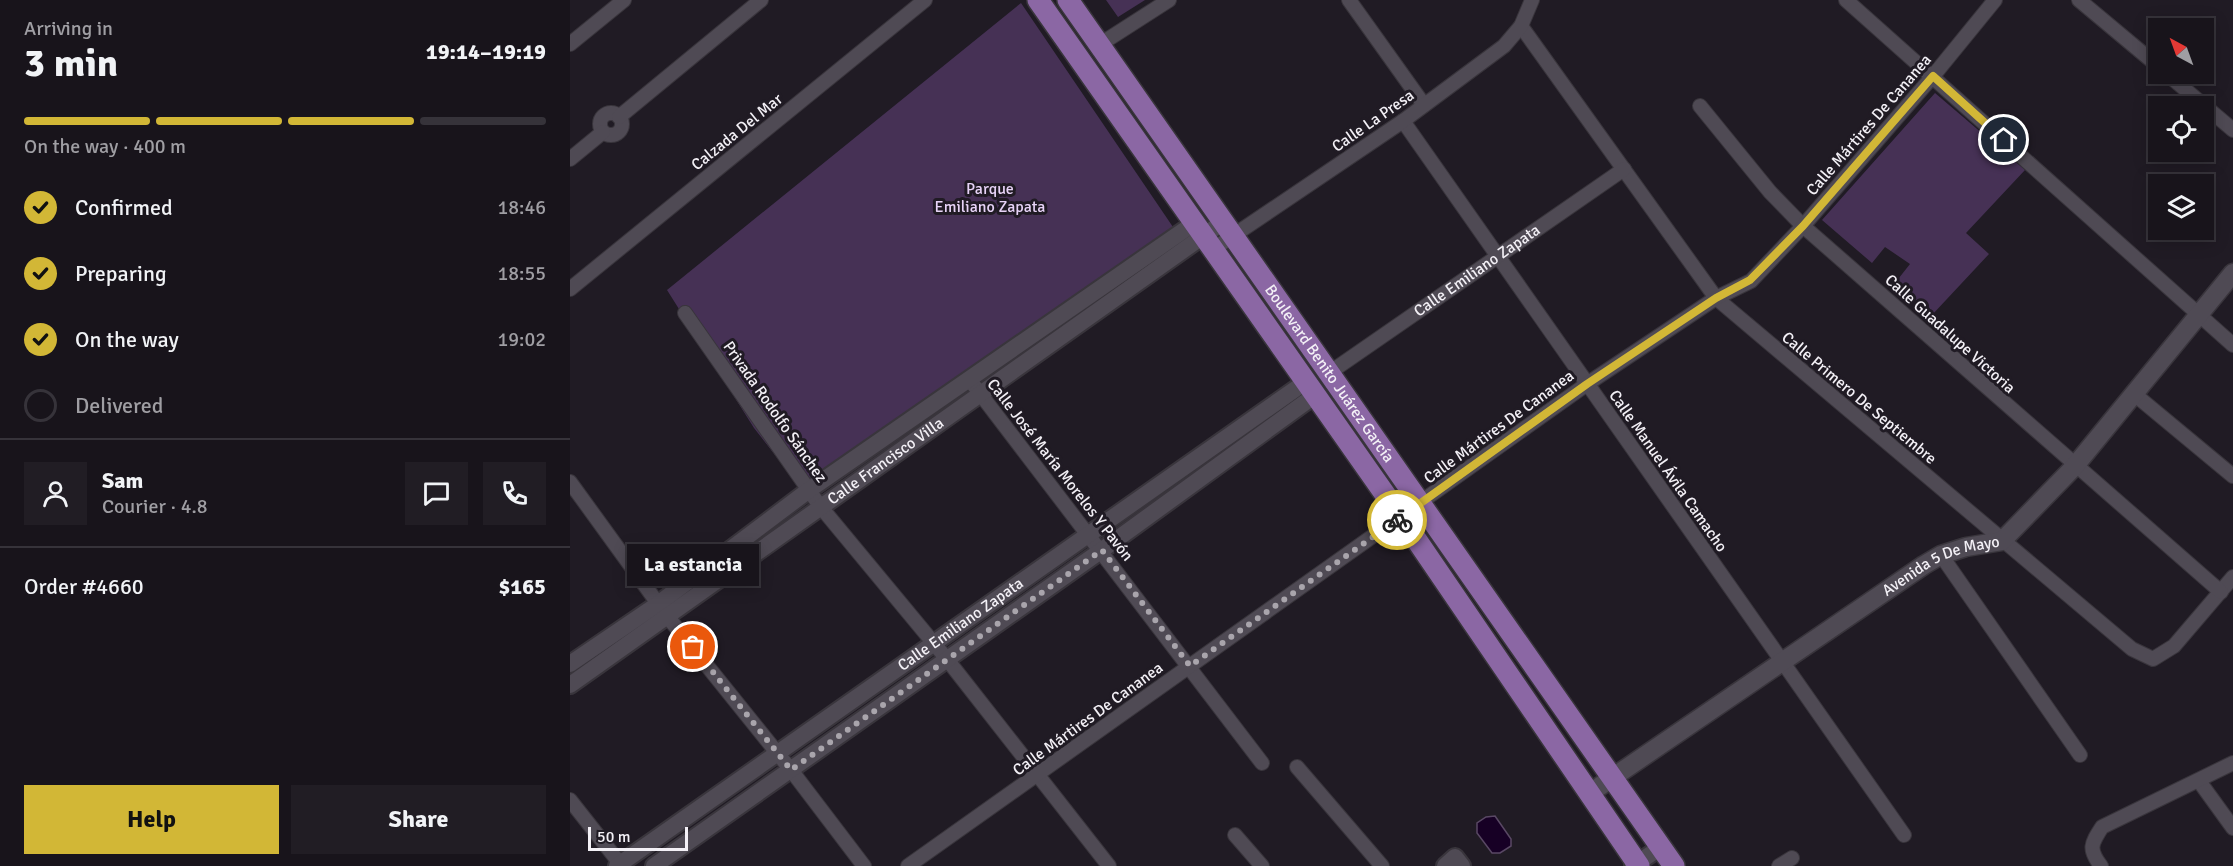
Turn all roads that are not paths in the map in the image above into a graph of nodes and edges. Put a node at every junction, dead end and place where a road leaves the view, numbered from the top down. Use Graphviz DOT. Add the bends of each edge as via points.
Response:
graph roads {
  1 [pos="624,0"];
  2 [pos="761,0"];
  3 [pos="924,0"];
  4 [pos="1038,0"];
  5 [pos="1068,0"];
  6 [pos="1169,0"];
  7 [pos="1349,0"];
  8 [pos="1533,0"];
  9 [pos="1846,0"];
  10 [pos="1995,0"];
  11 [pos="2079,0"];
  12 [pos="1521,26"];
  13 [pos="570,44"];
  14 [pos="1099,45"];
  15 [pos="2148,58"];
  16 [pos="1933,76"];
  17 [pos="2179,84"];
  18 [pos="1424,105"];
  19 [pos="1700,106"];
  20 [pos="1403,121"];
  21 [pos="2233,130"];
  22 [pos="570,159"];
  23 [pos="1624,169"];
  24 [pos="1803,226"];
  25 [pos="1227,229"];
  26 [pos="1203,237"];
  27 [pos="1499,258"];
  28 [pos="2233,273"];
  29 [pos="570,289"];
  30 [pos="1716,298"];
  31 [pos="685,313"];
  32 [pos="2197,315"];
  33 [pos="2233,345"];
  34 [pos="1329,373"];
  35 [pos="969,379"];
  36 [pos="1587,384"];
  37 [pos="1309,389"];
  38 [pos="979,393"];
  39 [pos="2133,393"];
  40 [pos="2074,467"];
  41 [pos="2233,476"];
  42 [pos="570,482"];
  43 [pos="809,490"];
  44 [pos="1421,504"];
  45 [pos="820,506"];
  46 [pos="1401,518"];
  47 [pos="1090,535"];
  48 [pos="2002,541"];
  49 [pos="1102,550"];
  50 [pos="1941,555"];
  51 [pos="2233,577"];
  52 [pos="2221,592"];
  53 [pos="663,610"];
  54 [pos="933,644"];
  55 [pos="946,658"];
  56 [pos="1781,662"];
  57 [pos="570,664"];
  58 [pos="1190,666"];
  59 [pos="570,685"];
  60 [pos="779,754"];
  61 [pos="2079,755"];
  62 [pos="1262,763"];
  63 [pos="2233,763"];
  64 [pos="1298,767"];
  65 [pos="791,770"];
  66 [pos="1037,776"];
  67 [pos="1612,777"];
  68 [pos="2199,781"];
  69 [pos="1590,793"];
  70 [pos="570,800"];
  71 [pos="2233,828"];
  72 [pos="1235,835"];
  73 [pos="1904,835"];
  74 [pos="1661,847"];
  75 [pos="1792,858"];
  76 [pos="620,865"];
  77 [pos="1636,865"];
  78 [pos="654,866"];
  79 [pos="864,866"];
  80 [pos="908,866"];
  81 [pos="1109,866"];
  82 [pos="1262,866"];
  83 [pos="1382,866"];
  84 [pos="1674,866"];
  85 [pos="1779,866"];
  86 [pos="2101,866"];
  1 -- 13 [label="street"];
  2 -- 22 [label="street" via="619,117 619,132 603,132"];
  3 -- 29 [label="street, Calzada Del Mar"];
  4 -- 26 [label="main road, Boulevard Benito Juárez García"];
  5 -- 14 [label="main road, Boulevard Benito Juárez García"];
  6 -- 14 [label="street"];
  7 -- 18 [label="street"];
  8 -- 12 [label="street, Calle La Presa"];
  9 -- 16 [label="street"];
  10 -- 16 [label="street, Calle Mártires De Cananea"];
  11 -- 15 [label="street"];
  12 -- 18 [label="street, Calle La Presa" via="1504,46"];
  12 -- 23 [label="street, Calle Primero De Septiembre"];
  14 -- 25 [label="main road, Boulevard Benito Juárez García"];
  16 -- 24 [label="street, Calle Mártires De Cananea"];
  16 -- 32 [label="street"];
  17 -- 21 [label="street"];
  18 -- 20 [label="street, Calle La Presa"];
  19 -- 24 [label="street, Calle Guadalupe Victoria"];
  20 -- 25 [label="street, Calle La Presa"];
  20 -- 27 [label="street, Calle Manuel Ávila Camacho"];
  23 -- 27 [label="street, Calle Emiliano Zapata"];
  23 -- 30 [label="street, Calle Primero De Septiembre"];
  24 -- 30 [label="street, Calle Mártires De Cananea" via="1750,280"];
  24 -- 40 [label="street, Calle Guadalupe Victoria"];
  25 -- 26 [label="street"];
  25 -- 34 [label="main road, Boulevard Benito Juárez García"];
  26 -- 35 [label="street, Calle Francisco Villa"];
  26 -- 37 [label="main road, Boulevard Benito Juárez García"];
  26 -- 38 [label="street, Calle Francisco Villa"];
  27 -- 34 [label="street, Calle Emiliano Zapata"];
  27 -- 36 [label="street, Calle Manuel Ávila Camacho"];
  28 -- 32 [label="main road, Avenida 5 De Mayo"];
  30 -- 36 [label="street, Calle Mártires De Cananea"];
  30 -- 48 [label="street, Calle Primero De Septiembre"];
  31 -- 43 [label="street, Privada Rodolfo Sánchez"];
  32 -- 33 [label="street"];
  32 -- 39 [label="main road, Avenida 5 De Mayo"];
  34 -- 44 [label="main road, Boulevard Benito Juárez García"];
  35 -- 38 [label="street, Calle José María Morelos Y Pavón"];
  35 -- 43 [label="street, Calle Francisco Villa"];
  36 -- 44 [label="street, Calle Mártires De Cananea"];
  36 -- 56 [label="street, Calle Manuel Ávila Camacho"];
  37 -- 46 [label="main road, Boulevard Benito Juárez García"];
  37 -- 47 [label="street, Calle Emiliano Zapata"];
  37 -- 49 [label="street, Calle Emiliano Zapata"];
  38 -- 45 [label="street, Calle Francisco Villa"];
  38 -- 47 [label="street, Calle José María Morelos Y Pavón"];
  39 -- 40 [label="main road, Avenida 5 De Mayo"];
  39 -- 41 [label="street"];
  40 -- 48 [label="main road, Avenida 5 De Mayo"];
  40 -- 52 [label="street, Calle Guadalupe Victoria"];
  42 -- 53 [label="street"];
  43 -- 45 [label="street, Privada Rodolfo Sánchez"];
  43 -- 53 [label="street, Calle Francisco Villa"];
  44 -- 46 [label="street, Calle Mártires De Cananea"];
  44 -- 67 [label="main road, Boulevard Benito Juárez García"];
  45 -- 53 [label="street, Calle Francisco Villa"];
  45 -- 54 [label="street, Privada Rodolfo Sánchez"];
  46 -- 58 [label="street, Calle Mártires De Cananea"];
  46 -- 69 [label="main road, Boulevard Benito Juárez García"];
  47 -- 49 [label="street, Calle José María Morelos Y Pavón"];
  47 -- 54 [label="street, Calle Emiliano Zapata"];
  48 -- 50 [label="main road, Avenida 5 De Mayo"];
  48 -- 52 [label="street, Calle Primero De Septiembre" via="2132,649 2153,659 2174,646"];
  49 -- 55 [label="street, Calle Emiliano Zapata"];
  49 -- 58 [label="street, Calle José María Morelos Y Pavón"];
  50 -- 56 [label="main road, Avenida 5 De Mayo"];
  50 -- 61 [label="street"];
  51 -- 52 [label="street, Calle Primero De Septiembre"];
  53 -- 57 [label="street, Calle Francisco Villa"];
  53 -- 59 [label="street, Calle Francisco Villa"];
  53 -- 60 [label="street"];
  54 -- 55 [label="street, Privada Rodolfo Sánchez"];
  54 -- 60 [label="street, Calle Emiliano Zapata"];
  55 -- 65 [label="street, Calle Emiliano Zapata"];
  55 -- 66 [label="street, Privada Rodolfo Sánchez"];
  56 -- 67 [label="main road, Avenida 5 De Mayo"];
  56 -- 73 [label="street, Calle Manuel Ávila Camacho"];
  58 -- 62 [label="street, Calle José María Morelos Y Pavón"];
  58 -- 66 [label="street, Calle Mártires De Cananea"];
  60 -- 65 [label="street"];
  60 -- 76 [label="street, Calle Emiliano Zapata"];
  63 -- 68 [label="street"];
  64 -- 83 [label="street"];
  65 -- 78 [label="street, Calle Emiliano Zapata"];
  65 -- 79 [label="street"];
  66 -- 80 [label="street, Calle Mártires De Cananea"];
  66 -- 81 [label="street, Privada Rodolfo Sánchez"];
  67 -- 69 [label="main road, Avenida 5 De Mayo"];
  67 -- 74 [label="main road, Boulevard Benito Juárez García"];
  68 -- 71 [label="street"];
  68 -- 86 [label="street" via="2102,826 2092,841 2092,854"];
  69 -- 77 [label="main road, Boulevard Benito Juárez García"];
  70 -- 76 [label="street"];
  72 -- 82 [label="street"];
  74 -- 77 [label="street"];
  74 -- 84 [label="main road, Boulevard Benito Juárez García"];
  75 -- 85 [label="street"];
}
